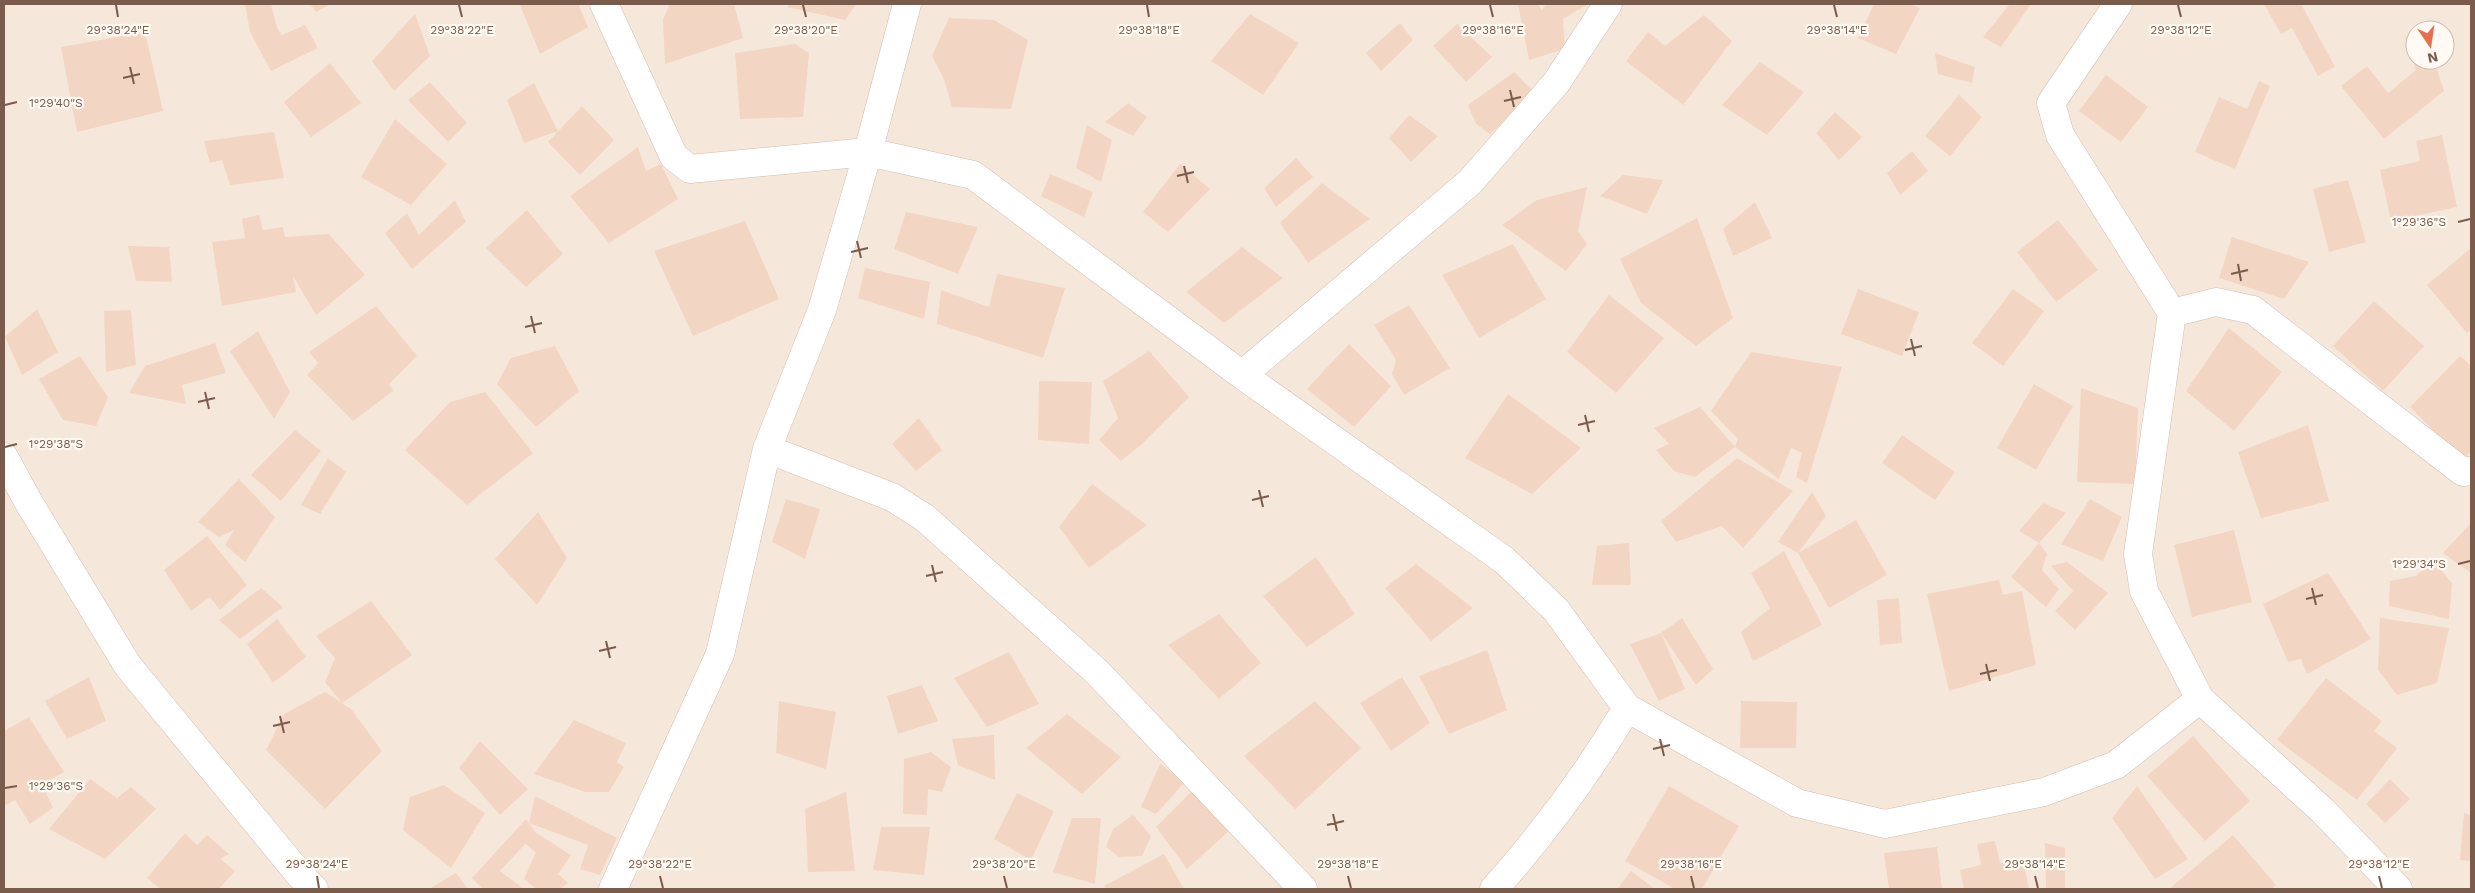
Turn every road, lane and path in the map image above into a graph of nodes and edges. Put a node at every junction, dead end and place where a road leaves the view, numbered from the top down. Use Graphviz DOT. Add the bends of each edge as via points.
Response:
graph roads {
  1 [pos="604,4"];
  2 [pos="907,4"];
  3 [pos="1608,4"];
  4 [pos="2118,4"];
  5 [pos="868,152"];
  6 [pos="2172,313"];
  7 [pos="1242,375"];
  8 [pos="767,448"];
  9 [pos="4,457"];
  10 [pos="2471,471"];
  11 [pos="2200,699"];
  12 [pos="1627,708"];
  13 [pos="314,889"];
  14 [pos="613,889"];
  15 [pos="1303,889"];
  16 [pos="1494,889"];
  17 [pos="2398,889"];
  1 -- 5 [label="street" via="674,157 690,169"];
  2 -- 5 [label="street"];
  3 -- 7 [label="street" via="1556,83 1470,182"];
  4 -- 6 [label="street" via="2051,103 2060,135"];
  5 -- 7 [label="street" via="973,175"];
  5 -- 8 [label="street" via="822,310"];
  6 -- 10 [label="street" via="2216,302 2253,310 2463,472"];
  6 -- 11 [label="street" via="2138,554 2144,591"];
  7 -- 12 [label="street" via="1504,560 1556,610"];
  8 -- 14 [label="street" via="720,654"];
  8 -- 15 [label="street" via="892,496 925,518 1097,672"];
  9 -- 13 [label="street" via="128,666"];
  11 -- 12 [label="street" via="2116,765 2044,792 1885,824 1797,803"];
  11 -- 17 [label="street" via="2323,811"];
  12 -- 16 [label="street" via="1606,743 1526,854"];
}
